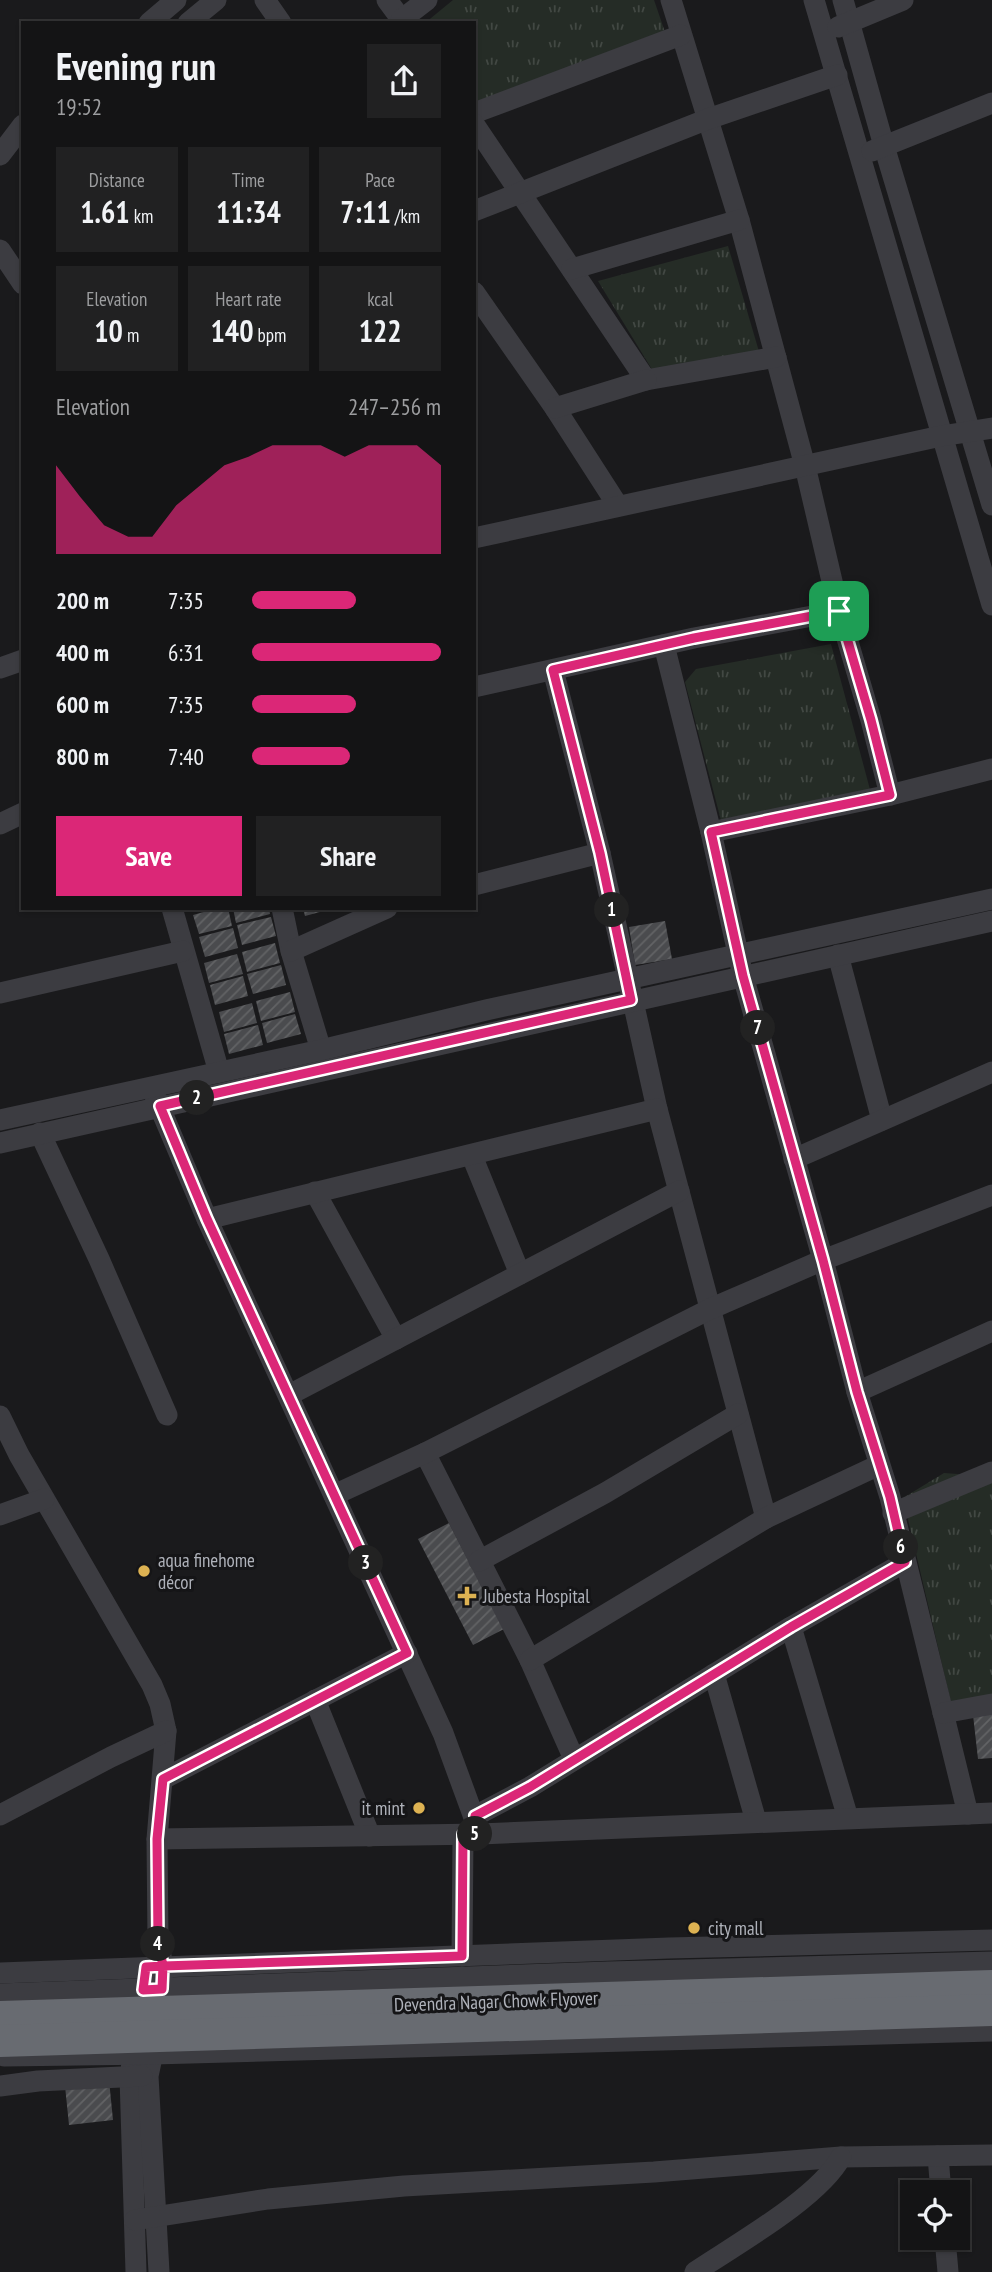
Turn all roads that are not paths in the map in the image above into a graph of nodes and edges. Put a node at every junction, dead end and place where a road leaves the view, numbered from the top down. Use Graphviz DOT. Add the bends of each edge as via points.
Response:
graph roads {
  1 [pos="176,0"];
  2 [pos="216,0"];
  3 [pos="265,0"];
  4 [pos="387,0"];
  5 [pos="427,0"];
  6 [pos="671,0"];
  7 [pos="814,0"];
  8 [pos="843,0"];
  9 [pos="903,0"];
  10 [pos="151,21"];
  11 [pos="190,21"];
  12 [pos="280,21"];
  13 [pos="402,21"];
  14 [pos="850,23"];
  15 [pos="824,33"];
  16 [pos="681,35"];
  17 [pos="837,75"];
  18 [pos="992,103"];
  19 [pos="476,112"];
  20 [pos="708,119"];
  21 [pos="476,127"];
  22 [pos="21,128"];
  23 [pos="884,146"];
  24 [pos="21,151"];
  25 [pos="0,156"];
  26 [pos="860,156"];
  27 [pos="520,193"];
  28 [pos="476,210"];
  29 [pos="739,220"];
  30 [pos="0,250"];
  31 [pos="572,269"];
  32 [pos="21,281"];
  33 [pos="476,295"];
  34 [pos="776,357"];
  35 [pos="646,380"];
  36 [pos="555,408"];
  37 [pos="992,428"];
  38 [pos="970,433"];
  39 [pos="941,436"];
  40 [pos="805,466"];
  41 [pos="992,505"];
  42 [pos="618,506"];
  43 [pos="476,538"];
  44 [pos="992,605"];
  45 [pos="839,611"];
  46 [pos="664,645"];
  47 [pos="21,661"];
  48 [pos="0,668"];
  49 [pos="553,670"];
  50 [pos="476,687"];
  51 [pos="992,769"];
  52 [pos="890,795"];
  53 [pos="21,814"];
  54 [pos="0,824"];
  55 [pos="711,832"];
  56 [pos="600,853"];
  57 [pos="476,884"];
  58 [pos="992,899"];
  59 [pos="173,910"];
  60 [pos="282,910"];
  61 [pos="383,910"];
  62 [pos="992,921"];
  63 [pos="183,951"];
  64 [pos="291,951"];
  65 [pos="738,955"];
  66 [pos="838,956"];
  67 [pos="743,976"];
  68 [pos="626,979"];
  69 [pos="0,993"];
  70 [pos="631,1000"];
  71 [pos="321,1049"];
  72 [pos="219,1072"];
  73 [pos="992,1072"];
  74 [pos="155,1097"];
  75 [pos="657,1109"];
  76 [pos="0,1120"];
  77 [pos="882,1120"];
  78 [pos="40,1133"];
  79 [pos="0,1143"];
  80 [pos="472,1156"];
  81 [pos="794,1159"];
  82 [pos="679,1191"];
  83 [pos="315,1192"];
  84 [pos="992,1195"];
  85 [pos="207,1219"];
  86 [pos="823,1260"];
  87 [pos="520,1274"];
  88 [pos="710,1309"];
  89 [pos="992,1331"];
  90 [pos="396,1339"];
  91 [pos="857,1392"];
  92 [pos="289,1395"];
  93 [pos="167,1415"];
  94 [pos="738,1415"];
  95 [pos="0,1416"];
  96 [pos="425,1453"];
  97 [pos="879,1465"];
  98 [pos="992,1472"];
  99 [pos="334,1495"];
  100 [pos="44,1499"];
  101 [pos="893,1513"];
  102 [pos="0,1515"];
  103 [pos="765,1518"];
  104 [pos="480,1561"];
  105 [pos="905,1562"];
  106 [pos="791,1627"];
  107 [pos="407,1653"];
  108 [pos="530,1660"];
  109 [pos="714,1674"];
  110 [pos="315,1700"];
  111 [pos="992,1704"];
  112 [pos="943,1713"];
  113 [pos="166,1731"];
  114 [pos="574,1759"];
  115 [pos="163,1779"];
  116 [pos="992,1813"];
  117 [pos="968,1814"];
  118 [pos="0,1815"];
  119 [pos="848,1818"];
  120 [pos="756,1821"];
  121 [pos="473,1828"];
  122 [pos="370,1836"];
  123 [pos="157,1839"];
  124 [pos="992,1940"];
  125 [pos="462,1956"];
  126 [pos="992,1962"];
  127 [pos="154,1966"];
  128 [pos="0,1972"];
  129 [pos="992,1986"];
  130 [pos="152,1989"];
  131 [pos="0,1994"];
  132 [pos="992,2010"];
  133 [pos="0,2017"];
  134 [pos="992,2031"];
  135 [pos="0,2040"];
  136 [pos="143,2054"];
  137 [pos="0,2056"];
  138 [pos="139,2077"];
  139 [pos="0,2086"];
  140 [pos="938,2155"];
  141 [pos="992,2155"];
  142 [pos="841,2157"];
  143 [pos="940,2180"];
  144 [pos="145,2219"];
  145 [pos="946,2250"];
  146 [pos="709,2268"];
  147 [pos="136,2272"];
  148 [pos="159,2272"];
  149 [pos="948,2272"];
  1 -- 10 [label="street"];
  2 -- 11 [label="street"];
  3 -- 12 [label="street"];
  4 -- 13 [label="street"];
  5 -- 13 [label="street"];
  6 -- 16 [label="street"];
  7 -- 15 [label="street"];
  8 -- 14 [label="street"];
  9 -- 14 [label="street"];
  14 -- 15 [label="street"];
  14 -- 23 [label="street"];
  15 -- 17 [label="street"];
  16 -- 19 [label="street"];
  16 -- 20 [label="street"];
  17 -- 20 [label="street"];
  17 -- 26 [label="street"];
  18 -- 23 [label="street"];
  20 -- 27 [label="street"];
  20 -- 29 [label="street"];
  21 -- 27 [label="street"];
  22 -- 25 [label="street"];
  23 -- 26 [label="street"];
  23 -- 38 [label="street"];
  24 -- 25 [label="street"];
  26 -- 39 [label="street"];
  27 -- 28 [label="street"];
  27 -- 31 [label="street"];
  29 -- 31 [label="street"];
  29 -- 34 [label="street"];
  30 -- 32 [label="street"];
  31 -- 35 [label="street"];
  33 -- 36 [label="street"];
  34 -- 35 [label="street"];
  34 -- 40 [label="street"];
  35 -- 36 [label="street"];
  36 -- 42 [label="street"];
  37 -- 38 [label="street"];
  38 -- 39 [label="street"];
  38 -- 41 [label="street"];
  39 -- 40 [label="street"];
  39 -- 44 [label="street"];
  40 -- 42 [label="street"];
  40 -- 45 [label="street"];
  42 -- 43 [label="street"];
  45 -- 46 [label="street"];
  45 -- 52 [label="street"];
  46 -- 49 [label="street"];
  46 -- 55 [label="street"];
  47 -- 48 [label="street"];
  49 -- 50 [label="street"];
  49 -- 56 [label="street"];
  51 -- 52 [label="street"];
  52 -- 55 [label="street"];
  53 -- 54 [label="street"];
  55 -- 65 [label="street"];
  56 -- 57 [label="street"];
  56 -- 68 [label="street"];
  58 -- 65 [label="street"];
  59 -- 63 [label="street"];
  60 -- 64 [label="street"];
  61 -- 64 [label="street"];
  62 -- 66 [label="street"];
  63 -- 69 [label="street"];
  63 -- 72 [label="street"];
  64 -- 71 [label="street"];
  65 -- 67 [label="street"];
  65 -- 68 [label="street"];
  66 -- 67 [label="street"];
  66 -- 77 [label="street"];
  67 -- 70 [label="street"];
  67 -- 81 [label="street"];
  68 -- 70 [label="street"];
  68 -- 71 [label="street"];
  70 -- 74 [label="street"];
  70 -- 75 [label="street"];
  71 -- 72 [label="street"];
  72 -- 74 [label="street"];
  73 -- 77 [label="street"];
  74 -- 76 [label="street"];
  74 -- 78 [label="street"];
  74 -- 85 [label="street"];
  75 -- 80 [label="street"];
  75 -- 82 [label="street"];
  77 -- 81 [label="street"];
  78 -- 79 [label="street"];
  78 -- 93 [label="street"];
  80 -- 83 [label="street"];
  80 -- 87 [label="street"];
  81 -- 86 [label="street"];
  82 -- 87 [label="street"];
  82 -- 88 [label="street"];
  83 -- 85 [label="street"];
  83 -- 90 [label="street"];
  84 -- 86 [label="street"];
  85 -- 92 [label="street"];
  86 -- 88 [label="street"];
  86 -- 91 [label="street"];
  87 -- 90 [label="street"];
  88 -- 94 [label="street"];
  88 -- 96 [label="street"];
  89 -- 91 [label="street"];
  90 -- 92 [label="street"];
  91 -- 97 [label="street"];
  92 -- 99 [label="street"];
  94 -- 103 [label="street"];
  94 -- 104 [label="street"];
  95 -- 100 [label="street"];
  96 -- 99 [label="street"];
  96 -- 104 [label="street"];
  97 -- 101 [label="street"];
  97 -- 103 [label="street"];
  98 -- 101 [label="street"];
  99 -- 107 [label="street"];
  100 -- 102 [label="street"];
  100 -- 113 [label="street" via="152,1685"];
  101 -- 105 [label="street"];
  103 -- 108 [label="street"];
  104 -- 108 [label="street"];
  105 -- 106 [label="street"];
  105 -- 112 [label="street"];
  106 -- 109 [label="street"];
  106 -- 119 [label="street"];
  107 -- 110 [label="street"];
  107 -- 121 [label="street" via="443,1732"];
  108 -- 114 [label="street"];
  109 -- 114 [label="street"];
  109 -- 120 [label="street"];
  110 -- 115 [label="street"];
  110 -- 122 [label="street"];
  111 -- 112 [label="street"];
  112 -- 117 [label="street"];
  113 -- 115 [label="street"];
  113 -- 118 [label="street"];
  114 -- 121 [label="street"];
  115 -- 123 [label="street"];
  116 -- 117 [label="street"];
  117 -- 119 [label="street"];
  119 -- 120 [label="street"];
  120 -- 121 [label="street"];
  121 -- 122 [label="street"];
  121 -- 125 [label="street"];
  122 -- 123 [label="street"];
  123 -- 127 [label="street"];
  124 -- 125 [label="street"];
  125 -- 127 [label="street"];
  126 -- 130 [label="street"];
  127 -- 128 [label="street"];
  127 -- 130 [label="street"];
  129 -- 133 [label="highway, Devendra Nagar Chowk Flyover, bridge"];
  130 -- 131 [label="street"];
  130 -- 136 [label="street"];
  132 -- 135 [label="highway, Devendra Nagar Chowk Flyover, bridge"];
  134 -- 136 [label="street"];
  136 -- 137 [label="street"];
  136 -- 138 [label="street"];
  138 -- 139 [label="street"];
  138 -- 144 [label="street"];
  140 -- 141 [label="street"];
  140 -- 142 [label="street"];
  140 -- 143 [label="street"];
  142 -- 144 [label="street" via="404,2186 268,2199"];
  142 -- 146 [label="street" via="826,2179"];
  144 -- 147 [label="street"];
  144 -- 148 [label="street"];
  145 -- 149 [label="street"];
}
